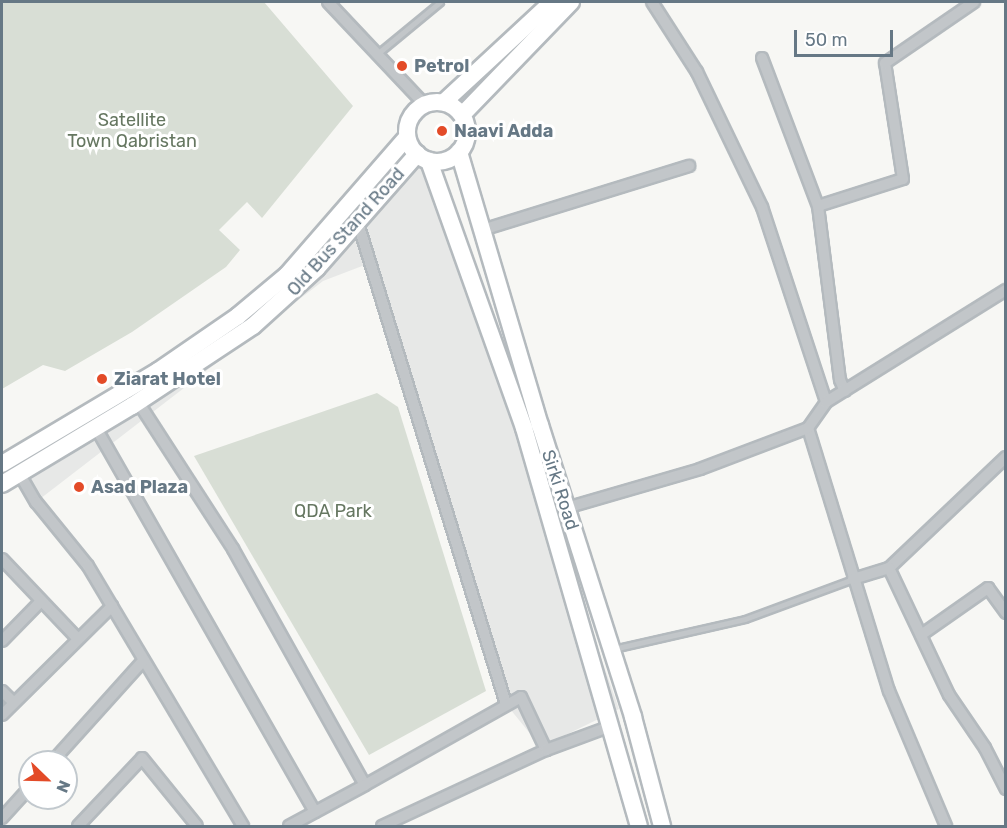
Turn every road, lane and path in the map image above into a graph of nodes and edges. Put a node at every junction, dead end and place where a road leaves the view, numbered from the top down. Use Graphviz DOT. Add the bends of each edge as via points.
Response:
graph roads {
  1 [pos="328,2"];
  2 [pos="440,2"];
  3 [pos="552,2"];
  4 [pos="571,2"];
  5 [pos="652,2"];
  6 [pos="974,2"];
  7 [pos="377,54"];
  8 [pos="762,58"];
  9 [pos="444,102"];
  10 [pos="424,104"];
  11 [pos="462,115"];
  12 [pos="407,137"];
  13 [pos="459,152"];
  14 [pos="423,158"];
  15 [pos="689,166"];
  16 [pos="818,207"];
  17 [pos="357,220"];
  18 [pos="482,230"];
  19 [pos="1005,290"];
  20 [pos="845,391"];
  21 [pos="138,402"];
  22 [pos="826,402"];
  23 [pos="96,428"];
  24 [pos="808,428"];
  25 [pos="1005,457"];
  26 [pos="2,464"];
  27 [pos="19,473"];
  28 [pos="2,484"];
  29 [pos="566,508"];
  30 [pos="2,559"];
  31 [pos="889,568"];
  32 [pos="853,579"];
  33 [pos="41,601"];
  34 [pos="112,606"];
  35 [pos="1005,613"];
  36 [pos="921,635"];
  37 [pos="78,639"];
  38 [pos="2,640"];
  39 [pos="612,650"];
  40 [pos="144,660"];
  41 [pos="2,691"];
  42 [pos="13,702"];
  43 [pos="506,704"];
  44 [pos="2,715"];
  45 [pos="610,726"];
  46 [pos="63,750"];
  47 [pos="546,750"];
  48 [pos="364,785"];
  49 [pos="1005,789"];
  50 [pos="18,800"];
  51 [pos="315,812"];
  52 [pos="2,818"];
  53 [pos="78,826"];
  54 [pos="196,826"];
  55 [pos="243,826"];
  56 [pos="289,826"];
  57 [pos="382,826"];
  58 [pos="639,826"];
  59 [pos="662,826"];
  60 [pos="946,826"];
  1 -- 7 [label="street"];
  2 -- 7 [label="lane"];
  3 -- 9 [label="main road"];
  4 -- 11 [label="main road"];
  5 -- 22 [label="street" via="697,72 758,197"];
  6 -- 16 [label="street" via="885,63 903,179"];
  7 -- 10 [label="street"];
  8 -- 16 [label="street"];
  9 -- 10 [label="main road"];
  9 -- 11 [label="main road"];
  10 -- 12 [label="main road" via="410,118"];
  11 -- 13 [label="main road" via="467,134"];
  12 -- 14 [label="main road"];
  12 -- 26 [label="main road, Old Bus Stand Road" via="287,275 238,316 158,371"];
  13 -- 14 [label="main road" via="445,161"];
  13 -- 18 [label="main road, Sirki Road"];
  14 -- 17 [label="main road, Old Bus Stand Road"];
  14 -- 45 [label="main road, Sirki Road" via="524,428"];
  15 -- 18 [label="street"];
  16 -- 20 [label="street" via="840,380"];
  17 -- 21 [label="main road, Old Bus Stand Road" via="317,268 253,326"];
  17 -- 43 [label="street"];
  18 -- 29 [label="main road, Sirki Road"];
  19 -- 20 [label="street"];
  20 -- 22 [label="street"];
  21 -- 23 [label="main road, Old Bus Stand Road"];
  21 -- 48 [label="street" via="233,549"];
  22 -- 24 [label="street"];
  23 -- 27 [label="main road, Old Bus Stand Road"];
  23 -- 51 [label="street"];
  24 -- 29 [label="street" via="700,469"];
  24 -- 32 [label="street"];
  25 -- 31 [label="street"];
  27 -- 28 [label="main road, Old Bus Stand Road"];
  27 -- 34 [label="street" via="36,502 88,566"];
  29 -- 39 [label="main road, Sirki Road"];
  30 -- 33 [label="street"];
  31 -- 32 [label="street"];
  31 -- 36 [label="street"];
  32 -- 39 [label="lane" via="745,619"];
  32 -- 60 [label="street" via="888,691"];
  33 -- 37 [label="street"];
  33 -- 38 [label="street"];
  34 -- 37 [label="street"];
  34 -- 40 [label="street"];
  35 -- 36 [label="street" via="988,588"];
  36 -- 49 [label="street" via="949,694 985,748"];
  37 -- 42 [label="street"];
  39 -- 59 [label="main road, Sirki Road"];
  40 -- 46 [label="street"];
  40 -- 55 [label="street"];
  41 -- 42 [label="street"];
  42 -- 44 [label="street"];
  43 -- 47 [label="street" via="521,697"];
  43 -- 48 [label="street"];
  45 -- 47 [label="street"];
  45 -- 58 [label="main road, Sirki Road"];
  47 -- 57 [label="street"];
  48 -- 51 [label="street"];
  50 -- 52 [label="street"];
  51 -- 56 [label="street"];
  53 -- 54 [label="street" via="142,758"];
}
